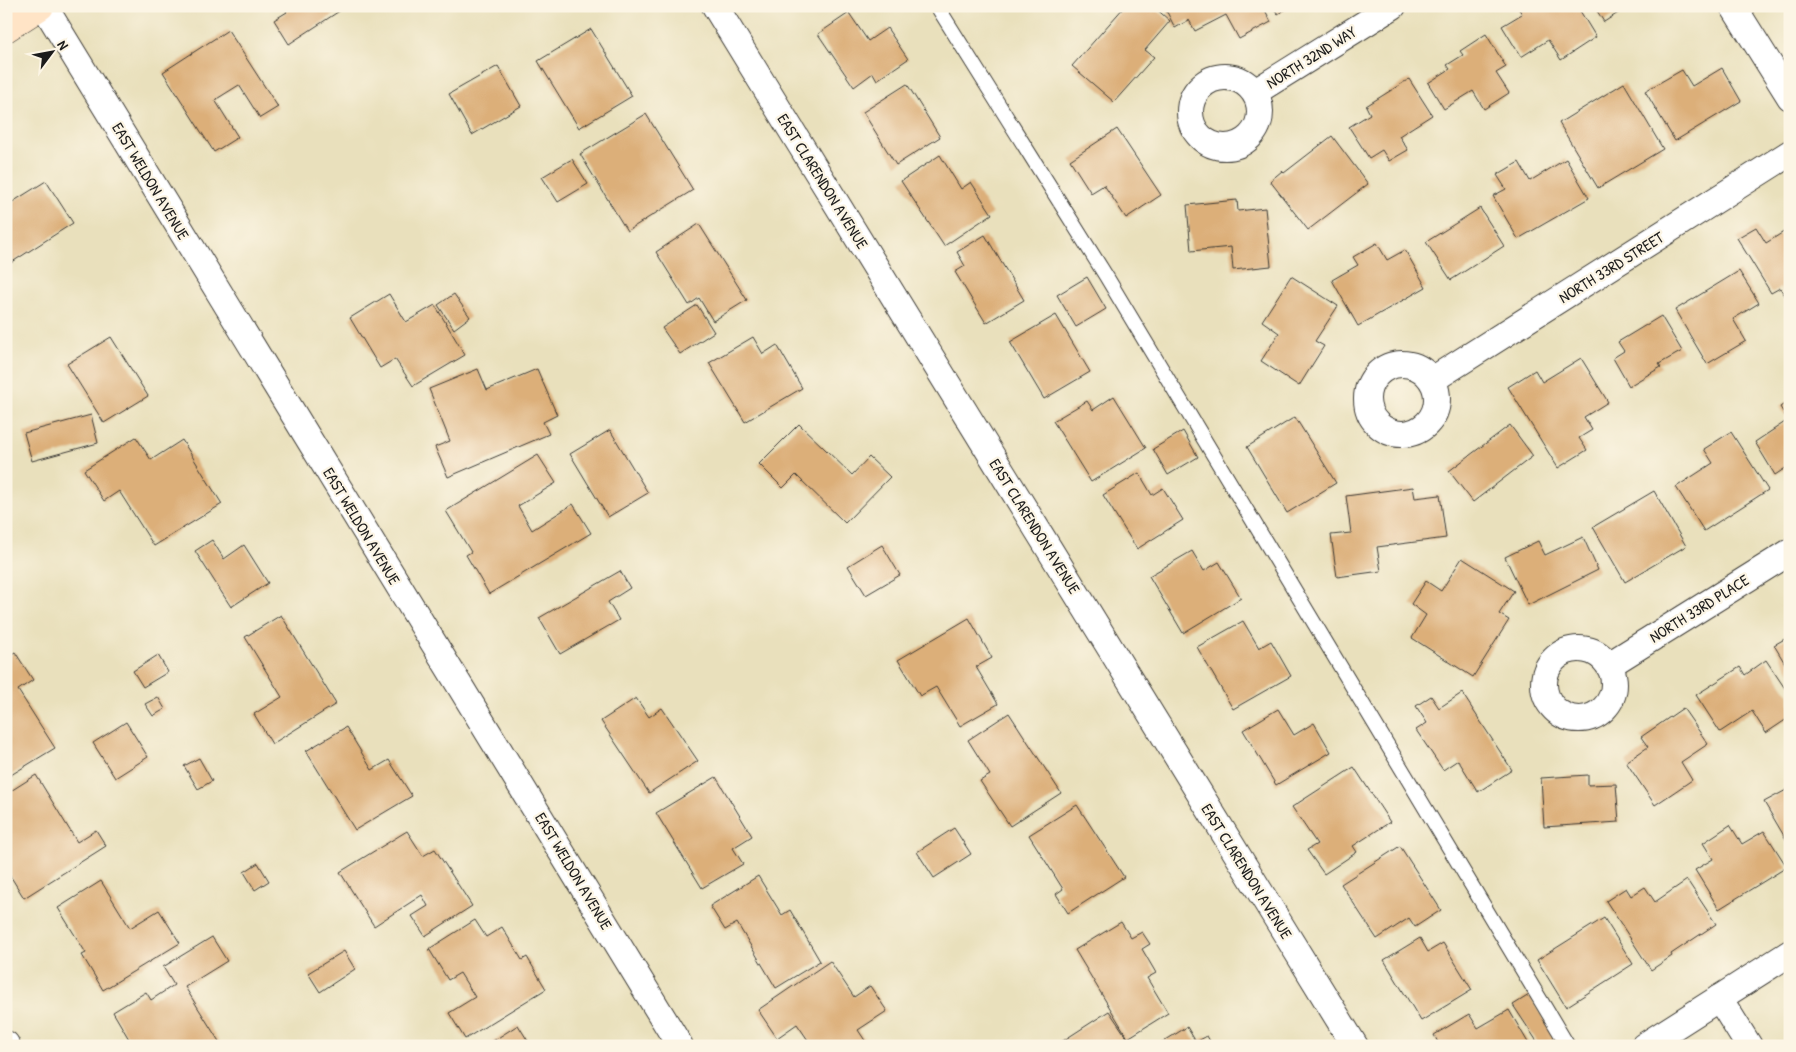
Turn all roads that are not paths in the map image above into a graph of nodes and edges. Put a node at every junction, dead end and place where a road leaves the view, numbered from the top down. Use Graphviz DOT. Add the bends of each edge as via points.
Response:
graph roads {
  1 [pos="40,6"];
  2 [pos="44,6"];
  3 [pos="715,6"];
  4 [pos="937,6"];
  5 [pos="1393,6"];
  6 [pos="1733,6"];
  7 [pos="6,28"];
  8 [pos="1255,92"];
  9 [pos="1790,97"];
  10 [pos="1790,153"];
  11 [pos="1432,380"];
  12 [pos="1790,552"];
  13 [pos="1608,665"];
  14 [pos="1790,953"];
  15 [pos="1718,998"];
  16 [pos="680,1046"];
  17 [pos="1355,1046"];
  18 [pos="1568,1046"];
  19 [pos="1644,1046"];
  20 [pos="1749,1046"];
  1 -- 7 [label="main road"];
  2 -- 16 [label="street, EAST WELDON AVENUE"];
  3 -- 17 [label="street, EAST CLARENDON AVENUE"];
  4 -- 18 [label="lane" via="1106,276"];
  5 -- 8 [label="street, NORTH 32ND WAY"];
  6 -- 9 [label="street"];
  10 -- 11 [label="street, NORTH 33RD STREET"];
  12 -- 13 [label="street, NORTH 33RD PLACE"];
  14 -- 15 [label="street"];
  15 -- 19 [label="street"];
  15 -- 20 [label="street"];
}
